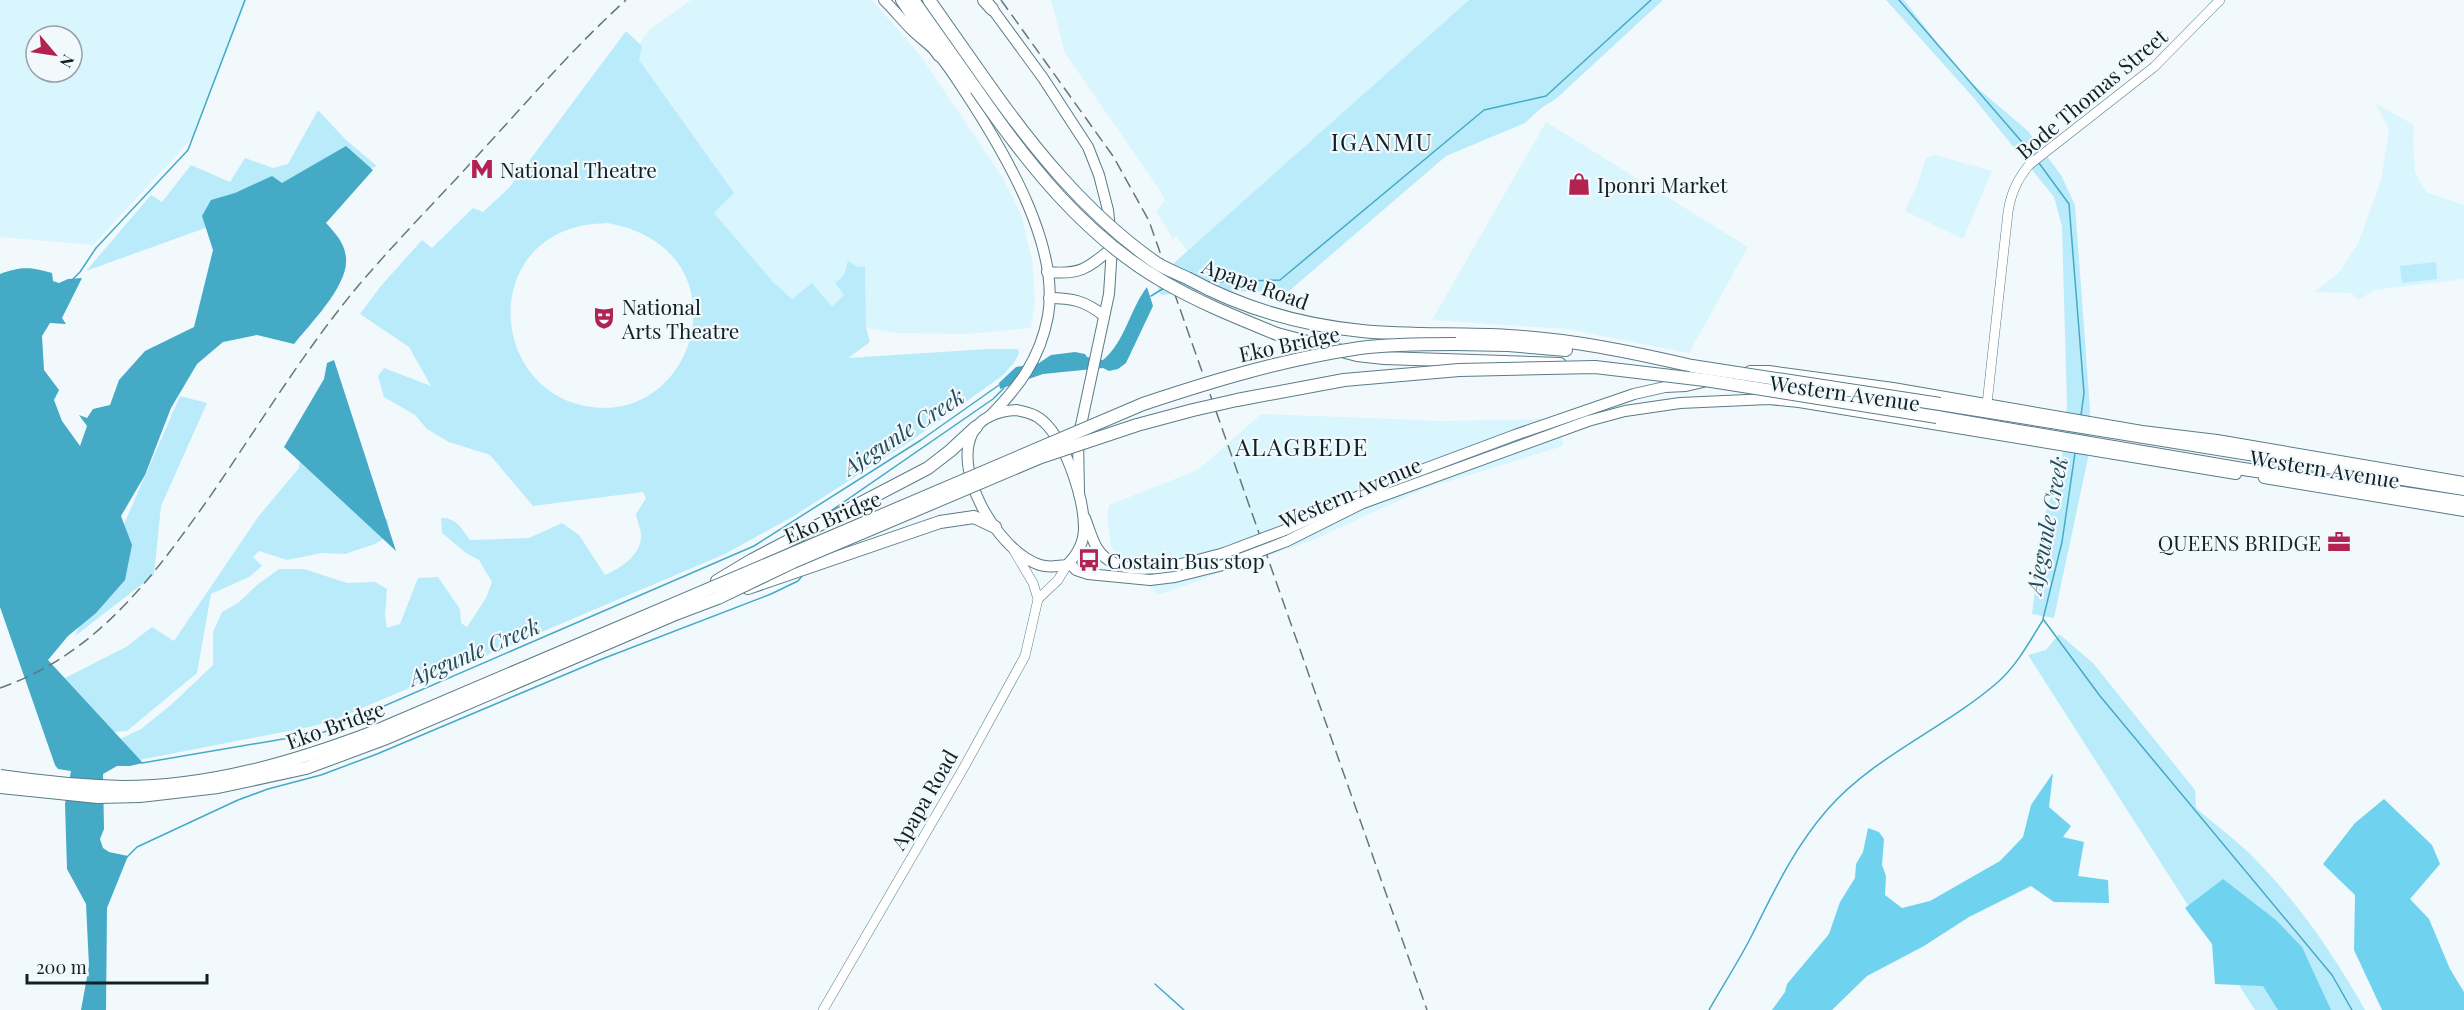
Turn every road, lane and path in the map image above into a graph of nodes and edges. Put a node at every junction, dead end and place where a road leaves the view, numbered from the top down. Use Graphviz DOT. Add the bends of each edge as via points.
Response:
graph roads {
  1 [pos="884,0"];
  2 [pos="929,0"];
  3 [pos="2220,0"];
  4 [pos="906,1"];
  5 [pos="988,3"];
  6 [pos="939,55"];
  7 [pos="1112,248"];
  8 [pos="1047,273"];
  9 [pos="1049,298"];
  10 [pos="1104,316"];
  11 [pos="1692,366"];
  12 [pos="1595,367"];
  13 [pos="1725,376"];
  14 [pos="1722,400"];
  15 [pos="1987,404"];
  16 [pos="989,417"];
  17 [pos="976,427"];
  18 [pos="2065,432"];
  19 [pos="2140,434"];
  20 [pos="2094,437"];
  21 [pos="2246,451"];
  22 [pos="2147,455"];
  23 [pos="2242,472"];
  24 [pos="2464,482"];
  25 [pos="2464,489"];
  26 [pos="1078,493"];
  27 [pos="2464,502"];
  28 [pos="2464,511"];
  29 [pos="1083,515"];
  30 [pos="995,527"];
  31 [pos="1286,535"];
  32 [pos="1012,548"];
  33 [pos="1225,559"];
  34 [pos="1068,564"];
  35 [pos="696,594"];
  36 [pos="718,598"];
  37 [pos="1038,599"];
  38 [pos="0,776"];
  39 [pos="0,787"];
  40 [pos="823,1010"];
  1 -- 6 [label="main road"];
  2 -- 11 [label="highway, Apapa Road, bridge" via="1041,156 1086,204 1153,261 1228,298 1292,320 1328,327 1544,339"];
  3 -- 15 [label="street, Bode Thomas Street" via="2154,67 2029,165 2019,178 2011,195"];
  4 -- 6 [label="highway"];
  4 -- 12 [label="highway, Apapa Road, bridge" via="1038,174 1095,230 1161,281 1192,298 1274,333 1358,355"];
  5 -- 7 [label="main road" via="1088,147 1108,210"];
  6 -- 8 [label="main road" via="1014,173 1032,215"];
  7 -- 8 [label="main road" via="1080,271"];
  7 -- 10 [label="main road"];
  8 -- 9 [label="main road"];
  9 -- 10 [label="main road" via="1080,301"];
  9 -- 16 [label="main road" via="1044,331 1032,363 1022,381"];
  10 -- 26 [label="main road" via="1078,439"];
  11 -- 18 [label="highway, Western Avenue, bridge" via="1940,404"];
  11 -- 35 [label="highway, Eko Bridge, bridge" via="1557,349 1456,344 1361,348 1283,362 1143,404"];
  12 -- 18 [label="highway, Western Avenue, bridge"];
  12 -- 36 [label="highway, Eko Bridge, bridge" via="1459,370 1344,380 1137,424 1041,457"];
  13 -- 14 [label="main road"];
  13 -- 15 [label="main road, Western Avenue" via="1768,371"];
  13 -- 31 [label="main road, Western Avenue" via="1634,394 1565,417 1392,481"];
  14 -- 18 [label="main road, Western Avenue" via="1769,399"];
  14 -- 31 [label="main road, Western Avenue" via="1653,406 1588,421"];
  15 -- 18 [label="main road, Western Avenue"];
  16 -- 17 [label="main road"];
  16 -- 26 [label="main road" via="1017,410 1040,418 1065,454"];
  17 -- 30 [label="main road" via="968,444 968,471"];
  17 -- 35 [label="highway, bridge" via="927,468 752,560"];
  18 -- 20 [label="highway, Western Avenue"];
  18 -- 20 [label="main road, Western Avenue"];
  19 -- 20 [label="highway, Western Avenue"];
  19 -- 21 [label="highway, Western Avenue"];
  19 -- 21 [label="highway"];
  20 -- 22 [label="highway, Western Avenue"];
  21 -- 24 [label="main road, Western Avenue"];
  21 -- 25 [label="highway, Western Avenue"];
  22 -- 23 [label="highway, Western Avenue"];
  22 -- 23 [label="highway"];
  23 -- 27 [label="highway, Western Avenue"];
  23 -- 28 [label="main road, Western Avenue"];
  26 -- 29 [label="main road"];
  29 -- 33 [label="main road, Western Avenue" via="1097,548 1125,569"];
  29 -- 34 [label="main road" via="1083,540"];
  30 -- 32 [label="main road"];
  30 -- 36 [label="highway, bridge" via="974,517 940,522"];
  31 -- 33 [label="main road, Western Avenue, bridge"];
  32 -- 34 [label="main road" via="1043,566"];
  32 -- 37 [label="street" via="1033,582"];
  33 -- 34 [label="main road, Western Avenue" via="1175,577 1150,580 1088,574"];
  34 -- 37 [label="street"];
  35 -- 38 [label="highway, Eko Bridge, bridge" via="375,731 287,762 200,780 125,787"];
  36 -- 39 [label="highway, Eko Bridge, bridge" via="306,768 218,787 140,796 98,797"];
  37 -- 40 [label="street, Apapa Road" via="1026,653 1014,679"];
}
